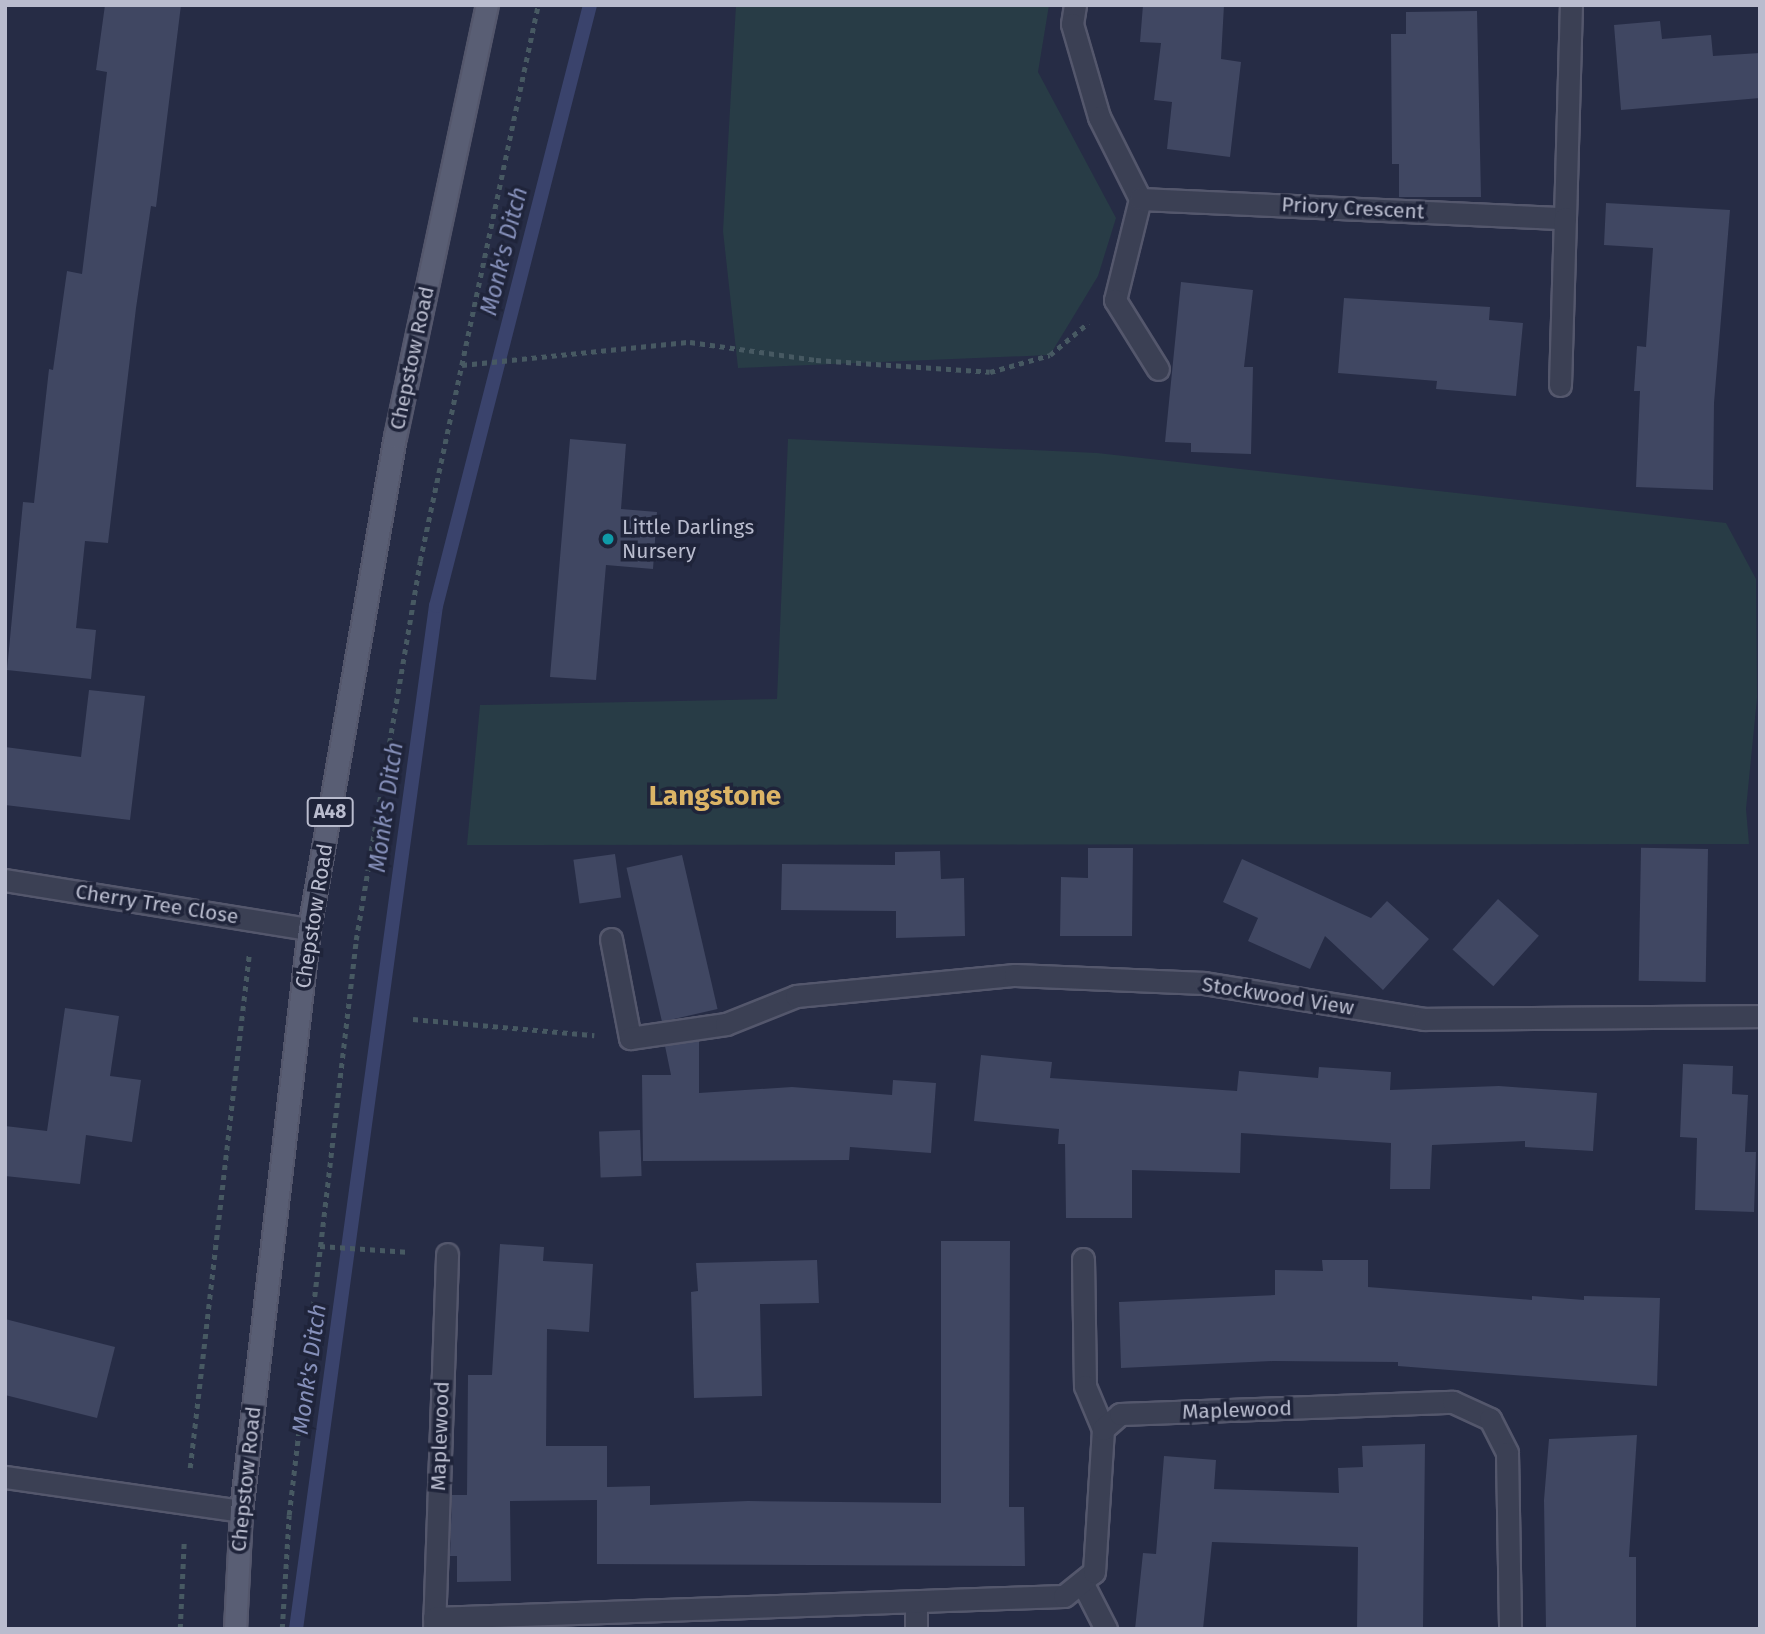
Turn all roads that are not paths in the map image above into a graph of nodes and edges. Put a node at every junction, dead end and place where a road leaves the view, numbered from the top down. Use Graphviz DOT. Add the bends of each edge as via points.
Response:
graph roads {
  1 [pos="487,5"];
  2 [pos="1075,5"];
  3 [pos="1571,5"];
  4 [pos="1140,199"];
  5 [pos="1565,218"];
  6 [pos="1158,369"];
  7 [pos="1560,385"];
  8 [pos="5,880"];
  9 [pos="309,929"];
  10 [pos="611,939"];
  11 [pos="1760,1016"];
  12 [pos="447,1254"];
  13 [pos="1083,1259"];
  14 [pos="1103,1429"];
  15 [pos="5,1477"];
  16 [pos="241,1511"];
  17 [pos="1083,1584"];
  18 [pos="916,1603"];
  19 [pos="434,1623"];
  20 [pos="235,1629"];
  21 [pos="916,1629"];
  22 [pos="1106,1629"];
  23 [pos="1510,1629"];
  1 -- 9 [label="main road, Chepstow Road / A48" via="395,437"];
  2 -- 4 [label="street" via="1072,24 1099,117"];
  3 -- 5 [label="street"];
  4 -- 5 [label="street, Priory Crescent"];
  4 -- 6 [label="street" via="1115,300"];
  5 -- 7 [label="street"];
  8 -- 9 [label="street, Cherry Tree Close"];
  9 -- 16 [label="main road, Chepstow Road / A48"];
  10 -- 11 [label="street, Stockwood View" via="630,1038 726,1024 796,996 1015,975 1204,984 1424,1019"];
  12 -- 19 [label="street, Maplewood"];
  13 -- 14 [label="street" via="1085,1387"];
  14 -- 17 [label="street" via="1094,1572"];
  14 -- 23 [label="street, Maplewood" via="1120,1414 1453,1402 1490,1419 1507,1453"];
  15 -- 16 [label="street"];
  16 -- 20 [label="main road, Chepstow Road / A48"];
  17 -- 18 [label="street, Maplewood" via="1064,1595"];
  17 -- 22 [label="street"];
  18 -- 19 [label="street, Maplewood"];
  18 -- 21 [label="street"];
}
